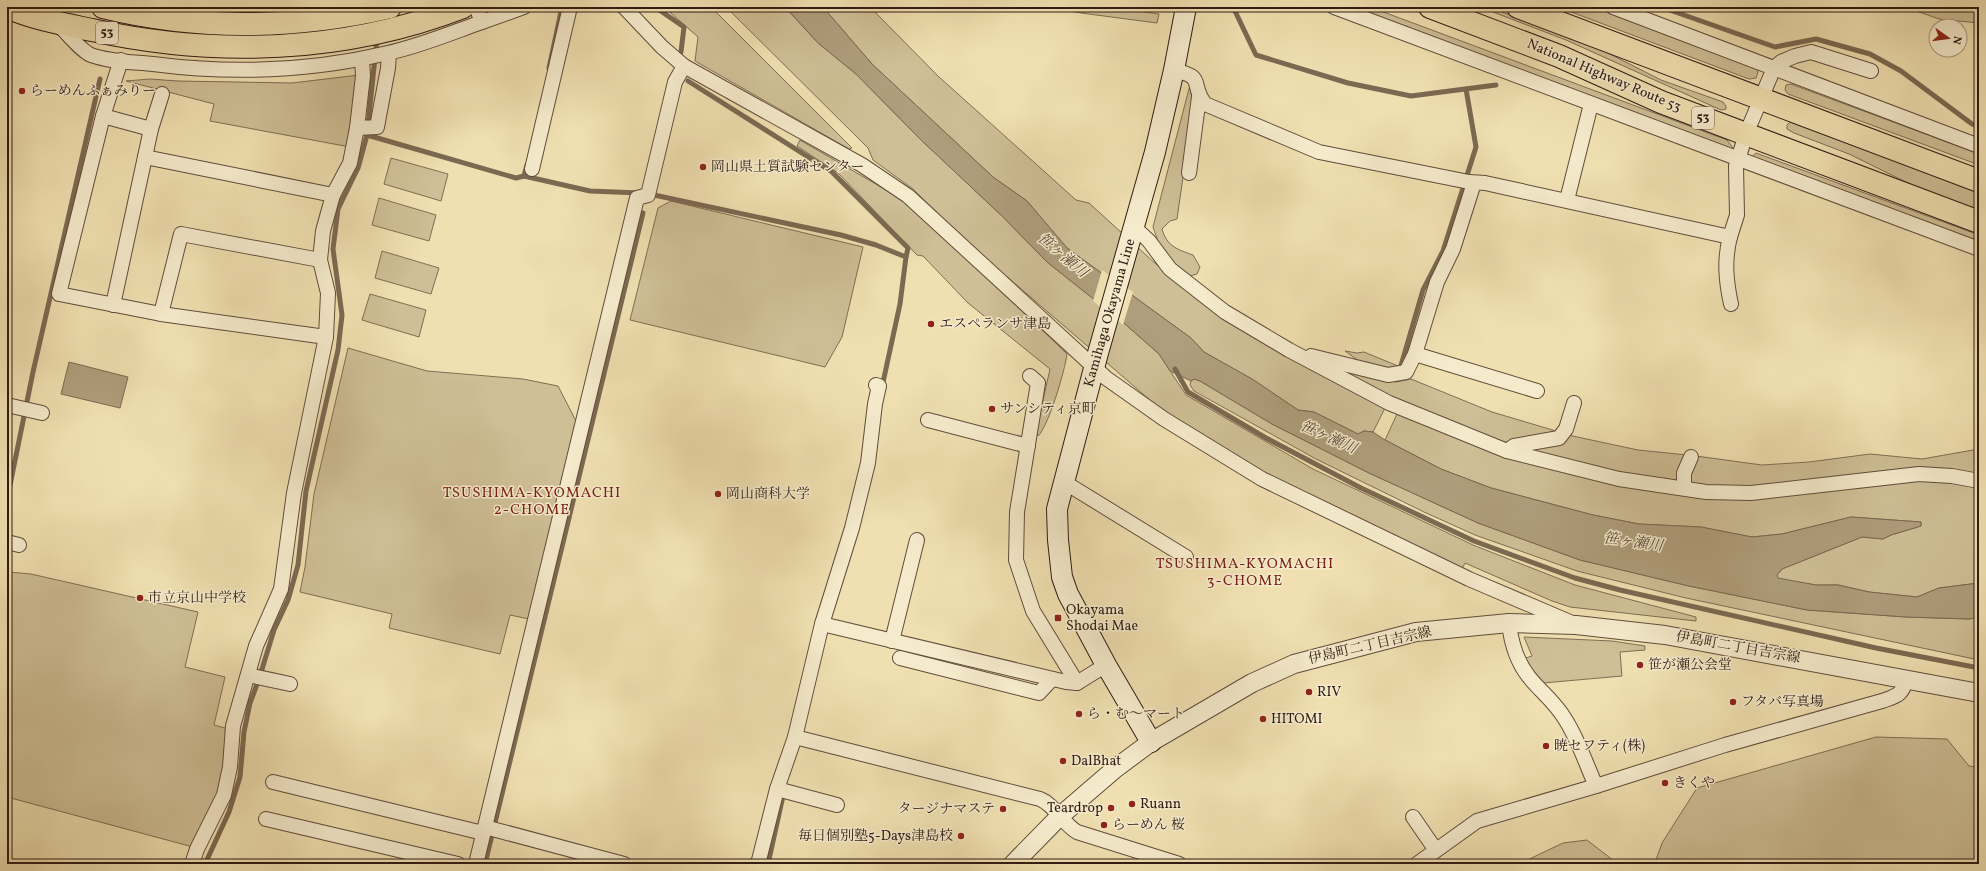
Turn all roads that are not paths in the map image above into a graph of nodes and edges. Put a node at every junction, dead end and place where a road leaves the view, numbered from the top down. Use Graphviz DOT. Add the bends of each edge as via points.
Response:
graph roads {
  1 [pos="103,7"];
  2 [pos="390,7"];
  3 [pos="463,7"];
  4 [pos="476,7"];
  5 [pos="524,7"];
  6 [pos="570,7"];
  7 [pos="624,7"];
  8 [pos="1186,7"];
  9 [pos="1334,7"];
  10 [pos="1430,7"];
  11 [pos="1518,7"];
  12 [pos="1612,7"];
  13 [pos="12,14"];
  14 [pos="56,22"];
  15 [pos="482,22"];
  16 [pos="375,56"];
  17 [pos="121,60"];
  18 [pos="684,66"];
  19 [pos="1774,68"];
  20 [pos="1174,70"];
  21 [pos="1871,71"];
  22 [pos="162,94"];
  23 [pos="1199,97"];
  24 [pos="1760,98"];
  25 [pos="1591,104"];
  26 [pos="103,116"];
  27 [pos="363,128"];
  28 [pos="151,129"];
  29 [pos="1746,134"];
  30 [pos="1979,146"];
  31 [pos="146,157"];
  32 [pos="1738,159"];
  33 [pos="532,169"];
  34 [pos="1189,173"];
  35 [pos="1979,181"];
  36 [pos="1469,182"];
  37 [pos="333,195"];
  38 [pos="1567,200"];
  39 [pos="1979,222"];
  40 [pos="1133,231"];
  41 [pos="1730,237"];
  42 [pos="1979,249"];
  43 [pos="320,260"];
  44 [pos="1731,304"];
  45 [pos="113,305"];
  46 [pos="161,314"];
  47 [pos="326,337"];
  48 [pos="1289,350"];
  49 [pos="1415,354"];
  50 [pos="1096,362"];
  51 [pos="1030,376"];
  52 [pos="876,385"];
  53 [pos="1537,391"];
  54 [pos="1574,403"];
  55 [pos="7,405"];
  56 [pos="42,413"];
  57 [pos="928,420"];
  58 [pos="1028,446"];
  59 [pos="1507,451"];
  60 [pos="1691,457"];
  61 [pos="1979,481"];
  62 [pos="1064,482"];
  63 [pos="1684,488"];
  64 [pos="917,540"];
  65 [pos="1186,556"];
  66 [pos="1509,623"];
  67 [pos="822,624"];
  68 [pos="1576,625"];
  69 [pos="892,641"];
  70 [pos="900,658"];
  71 [pos="1106,665"];
  72 [pos="250,675"];
  73 [pos="1052,679"];
  74 [pos="1906,679"];
  75 [pos="1078,683"];
  76 [pos="290,684"];
  77 [pos="1979,693"];
  78 [pos="795,737"];
  79 [pos="1151,742"];
  80 [pos="273,782"];
  81 [pos="1596,786"];
  82 [pos="777,790"];
  83 [pos="837,805"];
  84 [pos="1059,817"];
  85 [pos="1413,817"];
  86 [pos="266,819"];
  87 [pos="490,830"];
  88 [pos="1435,849"];
  89 [pos="192,864"];
  90 [pos="458,864"];
  91 [pos="476,864"];
  92 [pos="624,864"];
  93 [pos="758,864"];
  94 [pos="1013,864"];
  95 [pos="1179,864"];
  96 [pos="1417,864"];
  1 -- 2 [label="highway, 53" via="131,14 196,23 251,24 353,16"];
  3 -- 14 [label="highway, 53" via="400,28 356,38 304,45 256,47 193,46 127,37"];
  4 -- 15 [label="street"];
  5 -- 15 [label="street"];
  6 -- 33 [label="street"];
  7 -- 18 [label="street"];
  8 -- 20 [label="main road, Kamihaga Okayama Line"];
  9 -- 25 [label="street"];
  10 -- 29 [label="highway, National Highway Route 53 / 53" via="1560,56 1661,102"];
  11 -- 24 [label="highway"];
  12 -- 19 [label="street"];
  13 -- 14 [label="highway, 53"];
  14 -- 17 [label="street" via="89,54 107,60"];
  15 -- 16 [label="street"];
  16 -- 17 [label="street" via="300,66 251,69 180,67"];
  16 -- 27 [label="street" via="363,76"];
  16 -- 27 [label="street" via="388,68 377,127"];
  17 -- 26 [label="street"];
  18 -- 50 [label="street" via="862,165 908,196"];
  18 -- 87 [label="street" via="674,82 648,195 637,198"];
  19 -- 21 [label="street" via="1781,62 1811,52"];
  19 -- 24 [label="street"];
  19 -- 30 [label="street"];
  20 -- 23 [label="street" via="1190,73 1195,78"];
  20 -- 40 [label="main road, Kamihaga Okayama Line"];
  22 -- 28 [label="street"];
  23 -- 34 [label="street"];
  23 -- 36 [label="street" via="1205,104 1319,152"];
  24 -- 29 [label="street"];
  24 -- 35 [label="highway"];
  25 -- 32 [label="street"];
  25 -- 38 [label="street"];
  26 -- 28 [label="street"];
  26 -- 45 [label="street" via="59,294"];
  27 -- 37 [label="street" via="350,163"];
  28 -- 31 [label="street"];
  29 -- 32 [label="street"];
  29 -- 39 [label="highway, National Highway Route 53 / 53"];
  31 -- 37 [label="street"];
  31 -- 45 [label="street"];
  32 -- 41 [label="street" via="1737,214"];
  32 -- 42 [label="street"];
  36 -- 38 [label="street"];
  36 -- 49 [label="street" via="1453,249 1437,282"];
  37 -- 43 [label="street" via="323,231"];
  38 -- 41 [label="street"];
  40 -- 48 [label="street" via="1149,241 1170,269 1225,312"];
  40 -- 50 [label="main road, Kamihaga Okayama Line"];
  41 -- 44 [label="street" via="1726,251 1726,280"];
  43 -- 46 [label="street" via="181,234"];
  43 -- 47 [label="street" via="328,293"];
  45 -- 46 [label="street"];
  46 -- 47 [label="street"];
  47 -- 72 [label="street" via="294,493 281,589 256,646"];
  48 -- 49 [label="street" via="1388,375 1406,372"];
  48 -- 59 [label="street" via="1389,403"];
  49 -- 53 [label="street"];
  50 -- 62 [label="main road, Kamihaga Okayama Line"];
  50 -- 68 [label="street" via="1106,378 1164,419 1262,478 1470,579"];
  51 -- 58 [label="street" via="1038,383"];
  52 -- 67 [label="street" via="879,386 868,463 852,528"];
  54 -- 59 [label="street" via="1566,429 1559,438 1514,446"];
  55 -- 56 [label="street"];
  57 -- 58 [label="street"];
  58 -- 75 [label="street" via="1017,512 1016,560 1033,610"];
  59 -- 63 [label="street" via="1619,479"];
  60 -- 63 [label="street" via="1684,473"];
  61 -- 63 [label="street" via="1919,474 1752,493 1706,492"];
  62 -- 65 [label="street"];
  62 -- 71 [label="main road, Kamihaga Okayama Line" via="1058,509 1062,577 1075,608"];
  64 -- 69 [label="street"];
  66 -- 68 [label="street, 伊島町二丁目吉宗線"];
  66 -- 79 [label="street, 伊島町二丁目吉宗線" via="1416,632 1294,664 1252,683"];
  66 -- 81 [label="street" via="1519,663 1529,678 1554,702 1566,720"];
  67 -- 69 [label="street"];
  67 -- 78 [label="street"];
  68 -- 74 [label="street, 伊島町二丁目吉宗線" via="1688,638"];
  69 -- 73 [label="street"];
  70 -- 73 [label="street" via="1039,694"];
  71 -- 75 [label="street"];
  71 -- 79 [label="main road, Kamihaga Okayama Line"];
  72 -- 76 [label="street"];
  72 -- 89 [label="street" via="233,726 230,767 224,795"];
  73 -- 75 [label="street"];
  74 -- 77 [label="street, 伊島町二丁目吉宗線"];
  74 -- 81 [label="street" via="1904,690 1882,701 1725,745"];
  78 -- 82 [label="street"];
  78 -- 84 [label="street" via="1047,801"];
  79 -- 84 [label="street, 伊島町二丁目吉宗線" via="1100,780"];
  80 -- 87 [label="street"];
  81 -- 88 [label="street" via="1477,821"];
  82 -- 83 [label="street"];
  82 -- 93 [label="street"];
  84 -- 94 [label="street, 伊島町二丁目吉宗線"];
  84 -- 95 [label="street" via="1077,832"];
  85 -- 88 [label="street"];
  86 -- 90 [label="street"];
  87 -- 91 [label="street"];
  87 -- 92 [label="street"];
  88 -- 96 [label="street"];
}
